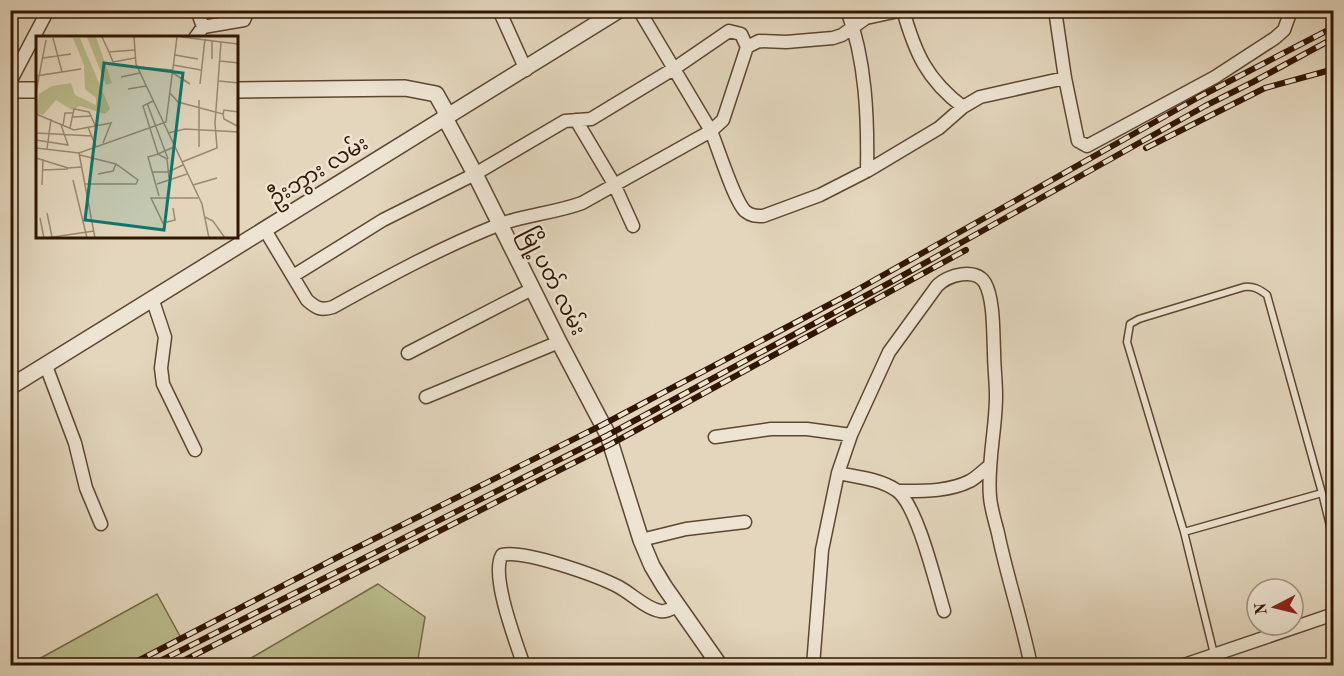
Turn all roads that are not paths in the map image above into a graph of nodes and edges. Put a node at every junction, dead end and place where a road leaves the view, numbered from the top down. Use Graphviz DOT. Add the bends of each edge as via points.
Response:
graph roads {
  1 [pos="48,10"];
  2 [pos="197,10"];
  3 [pos="248,10"];
  4 [pos="499,10"];
  5 [pos="620,10"];
  6 [pos="639,10"];
  7 [pos="847,10"];
  8 [pos="903,10"];
  9 [pos="1055,10"];
  10 [pos="1287,10"];
  11 [pos="853,27"];
  12 [pos="199,32"];
  13 [pos="747,47"];
  14 [pos="675,68"];
  15 [pos="526,70"];
  16 [pos="1065,78"];
  17 [pos="10,82"];
  18 [pos="10,90"];
  19 [pos="36,90"];
  20 [pos="238,90"];
  21 [pos="963,107"];
  22 [pos="445,118"];
  23 [pos="576,120"];
  24 [pos="711,131"];
  25 [pos="867,171"];
  26 [pos="476,174"];
  27 [pos="614,184"];
  28 [pos="500,224"];
  29 [pos="633,226"];
  30 [pos="265,230"];
  31 [pos="292,276"];
  32 [pos="532,289"];
  33 [pos="153,301"];
  34 [pos="559,342"];
  35 [pos="408,353"];
  36 [pos="46,366"];
  37 [pos="10,387"];
  38 [pos="426,397"];
  39 [pos="851,435"];
  40 [pos="715,437"];
  41 [pos="195,450"];
  42 [pos="989,466"];
  43 [pos="838,472"];
  44 [pos="898,491"];
  45 [pos="1322,493"];
  46 [pos="745,522"];
  47 [pos="101,524"];
  48 [pos="1185,531"];
  49 [pos="641,540"];
  50 [pos="1334,542"];
  51 [pos="677,606"];
  52 [pos="944,611"];
  53 [pos="1334,614"];
  54 [pos="1214,654"];
  55 [pos="712,663"];
  56 [pos="524,666"];
  57 [pos="813,666"];
  58 [pos="1031,666"];
  59 [pos="1181,666"];
  1 -- 17 [label="street"];
  2 -- 12 [label="street"];
  3 -- 12 [label="street" via="240,22"];
  4 -- 15 [label="street"];
  5 -- 15 [label="street, ဦးဘွား လမ်း"];
  6 -- 14 [label="street"];
  7 -- 11 [label="street"];
  8 -- 11 [label="street" via="866,18"];
  8 -- 21 [label="street" via="913,45 931,77"];
  9 -- 16 [label="street"];
  10 -- 16 [label="street" via="1284,30 1275,38 1215,77 1087,146 1078,141"];
  11 -- 13 [label="street" via="833,38 759,41"];
  11 -- 25 [label="street" via="868,131"];
  13 -- 14 [label="street" via="741,34 729,31"];
  13 -- 24 [label="street" via="723,120"];
  14 -- 23 [label="street" via="591,119"];
  14 -- 24 [label="street"];
  15 -- 22 [label="street, ဦးဘွား လမ်း"];
  16 -- 21 [label="street" via="980,97"];
  18 -- 19 [label="street"];
  20 -- 22 [label="street, မြို့ပတ် လမ်း" via="405,88 436,94"];
  21 -- 25 [label="street" via="939,128"];
  22 -- 26 [label="street, မြို့ပတ် လမ်း"];
  22 -- 30 [label="street, ဦးဘွား လမ်း"];
  23 -- 26 [label="street" via="565,121"];
  23 -- 27 [label="street"];
  24 -- 25 [label="street" via="741,205 754,216 820,195"];
  24 -- 27 [label="street"];
  26 -- 28 [label="street, မြို့ပတ် လမ်း"];
  26 -- 31 [label="street" via="383,220"];
  27 -- 28 [label="street" via="566,209"];
  27 -- 29 [label="street"];
  28 -- 31 [label="street" via="324,310 307,300"];
  28 -- 32 [label="street, မြို့ပတ် လမ်း"];
  30 -- 31 [label="street"];
  30 -- 33 [label="street, ဦးဘွား လမ်း"];
  32 -- 34 [label="street, မြို့ပတ် လမ်း"];
  32 -- 35 [label="street"];
  33 -- 36 [label="street, ဦးဘွား လမ်း"];
  33 -- 41 [label="street" via="165,338 163,384"];
  34 -- 38 [label="street"];
  34 -- 49 [label="street, မြို့ပတ် လမ်း" via="608,435"];
  36 -- 37 [label="street, ဦးဘွား လမ်း"];
  36 -- 47 [label="street"];
  39 -- 40 [label="street" via="771,429"];
  39 -- 42 [label="street" via="890,352 937,286 955,275 974,275 984,280 988,288 992,315 996,398"];
  39 -- 43 [label="street"];
  42 -- 44 [label="street" via="971,481 954,487"];
  42 -- 58 [label="street" via="990,499"];
  43 -- 44 [label="street"];
  43 -- 57 [label="street" via="822,550"];
  44 -- 52 [label="street" via="910,507"];
  45 -- 48 [label="lane"];
  45 -- 48 [label="lane" via="1267,295 1260,289 1244,287 1139,319 1130,324 1128,332 1127,342"];
  45 -- 50 [label="lane"];
  46 -- 49 [label="street" via="686,529"];
  48 -- 54 [label="lane"];
  49 -- 51 [label="street, မြို့ပတ် လမ်း"];
  51 -- 55 [label="street, မြို့ပတ် လမ်း"];
  51 -- 56 [label="street" via="660,611 601,578 507,553 498,562 500,584"];
  53 -- 54 [label="street"];
  54 -- 59 [label="street"];
}
